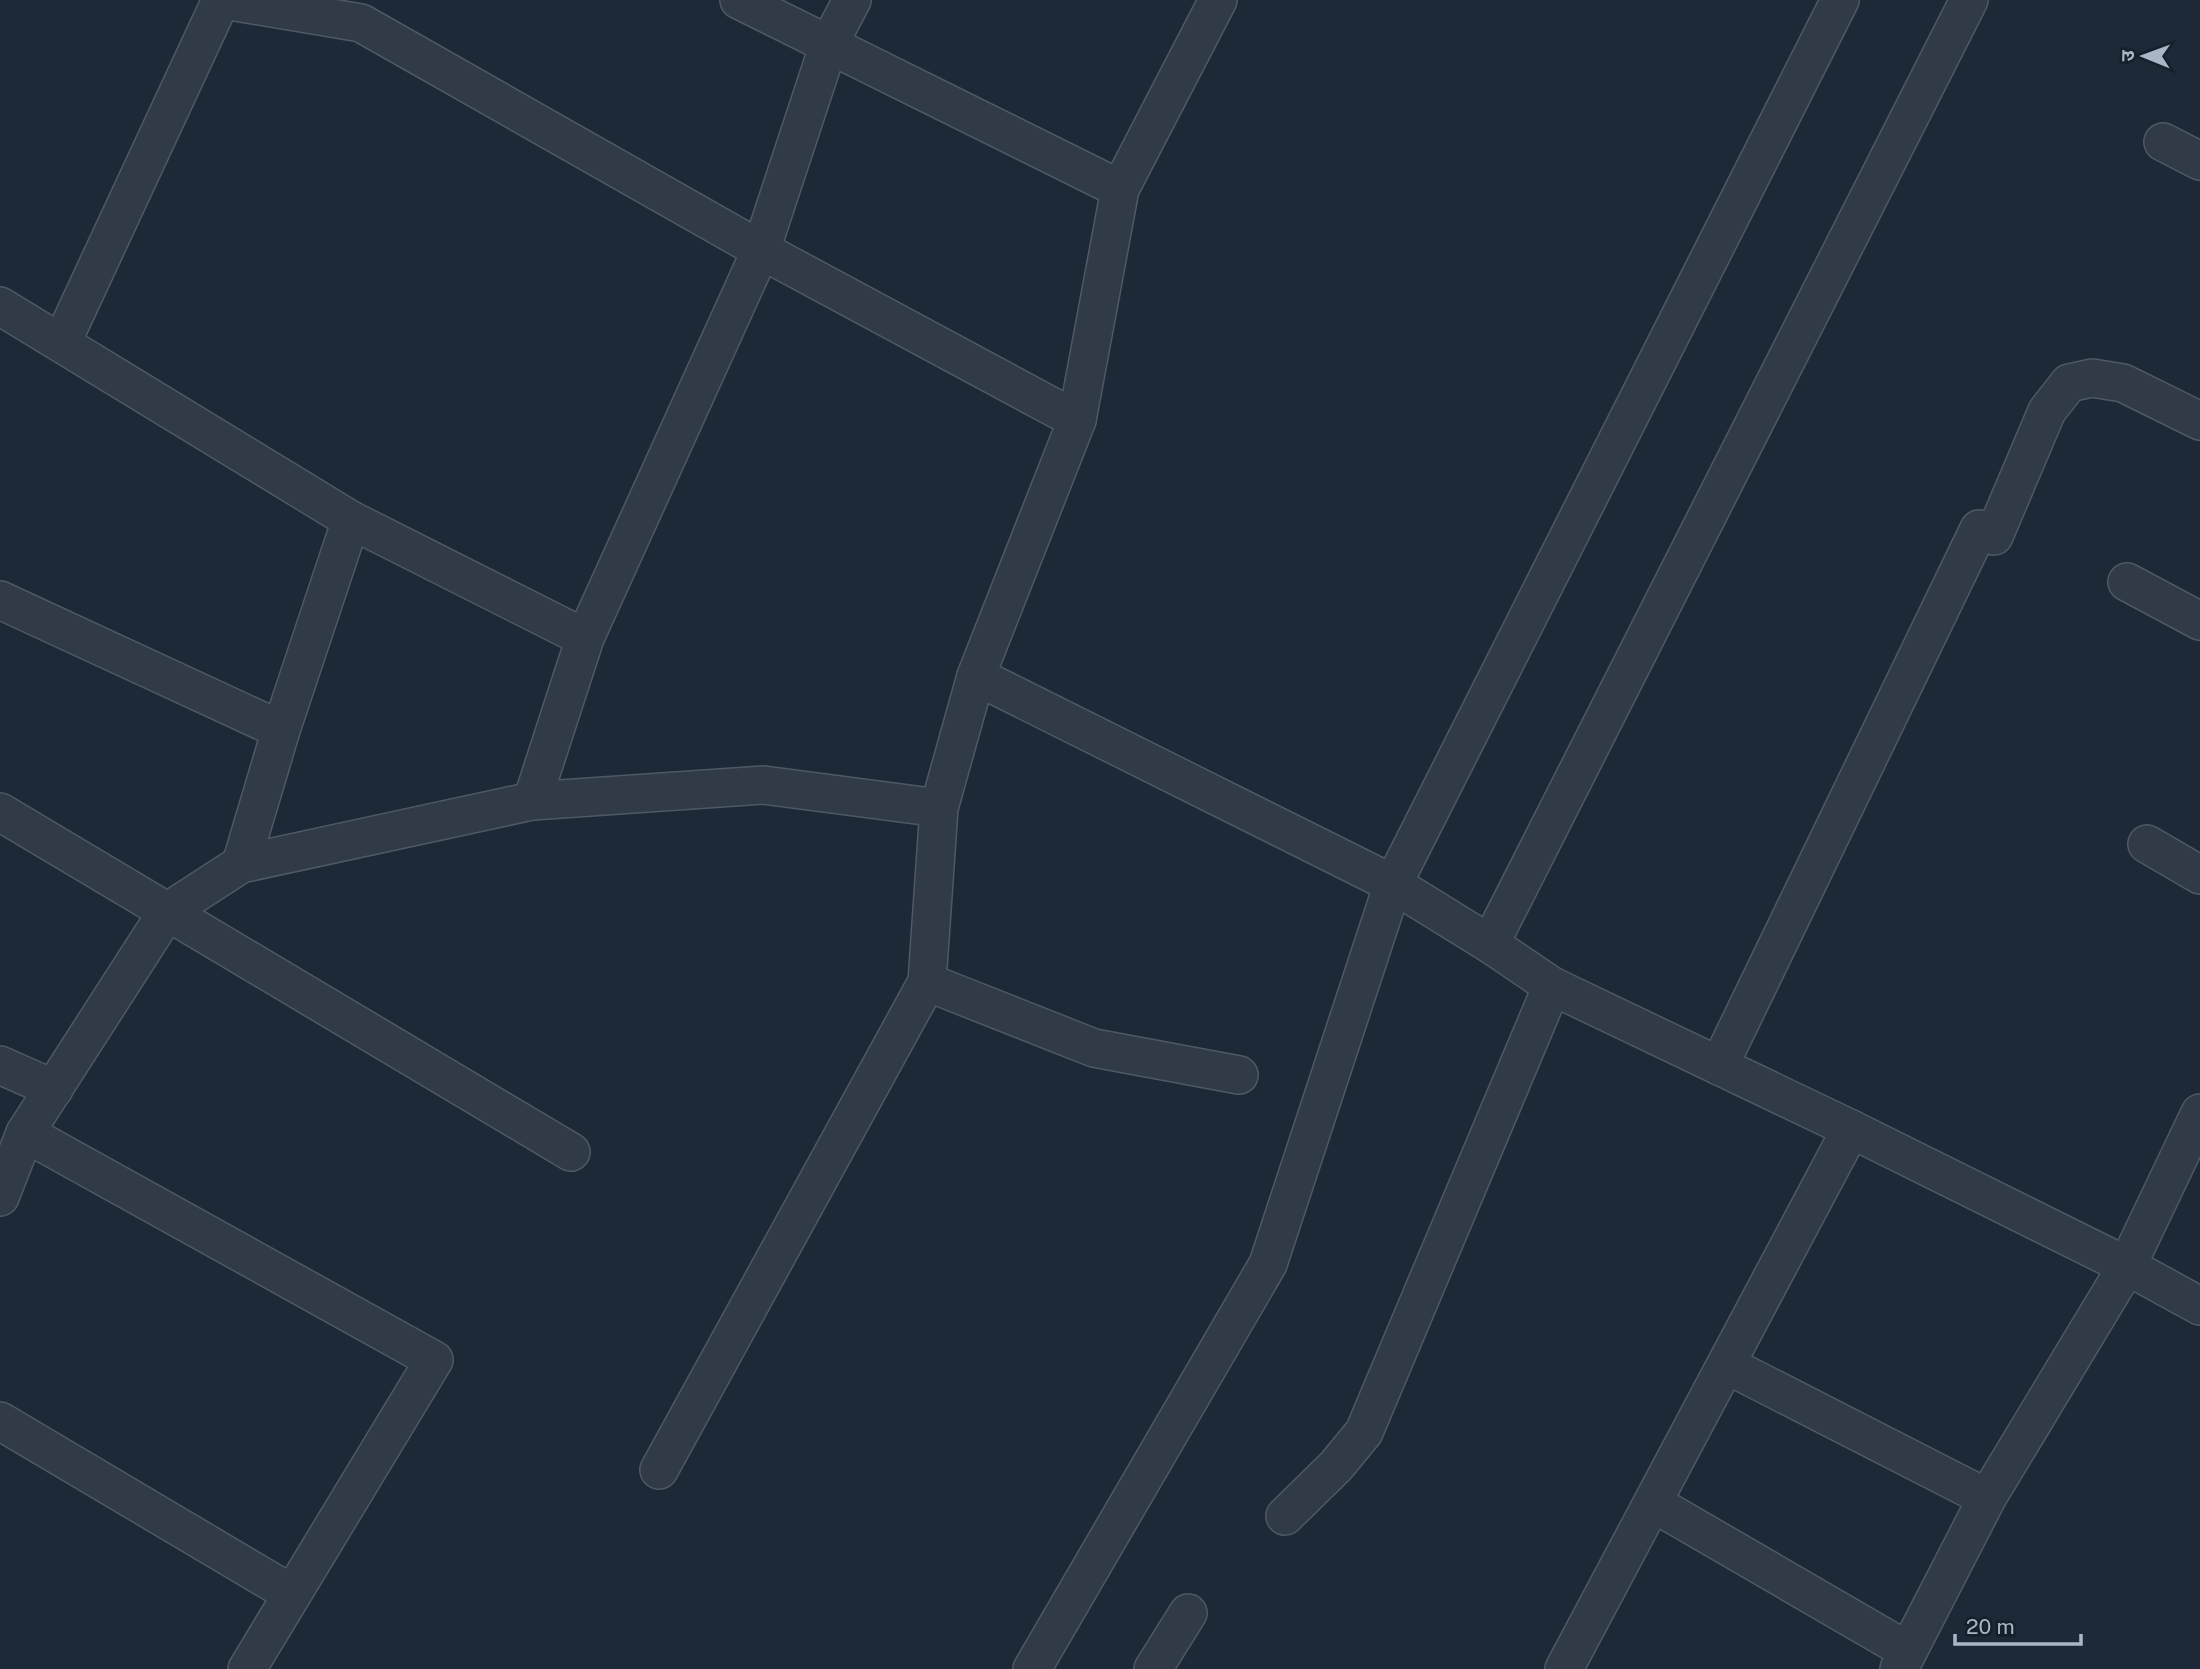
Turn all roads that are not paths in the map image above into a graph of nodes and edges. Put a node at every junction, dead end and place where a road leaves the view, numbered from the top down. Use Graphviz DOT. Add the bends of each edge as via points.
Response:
graph roads {
  1 [pos="222,0"];
  2 [pos="739,0"];
  3 [pos="852,0"];
  4 [pos="1218,0"];
  5 [pos="1840,0"];
  6 [pos="1969,0"];
  7 [pos="829,44"];
  8 [pos="2163,142"];
  9 [pos="2200,162"];
  10 [pos="1120,189"];
  11 [pos="761,250"];
  12 [pos="0,306"];
  13 [pos="62,342"];
  14 [pos="1077,421"];
  15 [pos="2200,421"];
  16 [pos="351,520"];
  17 [pos="2127,582"];
  18 [pos="0,600"];
  19 [pos="2200,621"];
  20 [pos="584,638"];
  21 [pos="976,676"];
  22 [pos="281,730"];
  23 [pos="532,801"];
  24 [pos="939,808"];
  25 [pos="0,812"];
  26 [pos="2147,844"];
  27 [pos="241,864"];
  28 [pos="2200,875"];
  29 [pos="1393,884"];
  30 [pos="167,912"];
  31 [pos="1490,944"];
  32 [pos="927,982"];
  33 [pos="1552,986"];
  34 [pos="0,1065"];
  35 [pos="1719,1066"];
  36 [pos="1239,1075"];
  37 [pos="54,1089"];
  38 [pos="2200,1113"];
  39 [pos="1851,1129"];
  40 [pos="25,1133"];
  41 [pos="571,1152"];
  42 [pos="0,1197"];
  43 [pos="2127,1266"];
  44 [pos="2200,1306"];
  45 [pos="1727,1365"];
  46 [pos="0,1421"];
  47 [pos="659,1470"];
  48 [pos="1987,1498"];
  49 [pos="1653,1503"];
  50 [pos="1285,1516"];
  51 [pos="292,1594"];
  52 [pos="1188,1613"];
  53 [pos="1904,1660"];
  54 [pos="1576,1665"];
  55 [pos="247,1669"];
  56 [pos="1032,1669"];
  57 [pos="1153,1669"];
  1 -- 11 [label="street" via="361,23"];
  1 -- 13 [label="street"];
  2 -- 7 [label="street"];
  3 -- 7 [label="street"];
  4 -- 10 [label="street"];
  5 -- 29 [label="street"];
  6 -- 31 [label="street"];
  7 -- 10 [label="street"];
  7 -- 11 [label="street"];
  8 -- 9 [label="street"];
  10 -- 14 [label="street"];
  11 -- 14 [label="street"];
  11 -- 20 [label="street"];
  12 -- 13 [label="street"];
  13 -- 16 [label="street"];
  14 -- 21 [label="street"];
  15 -- 35 [label="street" via="2123,383 2092,378 2069,383 2047,411"];
  16 -- 20 [label="street"];
  16 -- 22 [label="street"];
  17 -- 19 [label="street"];
  18 -- 22 [label="street"];
  20 -- 23 [label="street"];
  21 -- 24 [label="street"];
  21 -- 29 [label="street"];
  22 -- 27 [label="street"];
  23 -- 24 [label="street" via="764,785"];
  23 -- 27 [label="street"];
  24 -- 32 [label="street"];
  25 -- 30 [label="street"];
  26 -- 28 [label="street"];
  27 -- 30 [label="street"];
  29 -- 31 [label="street"];
  29 -- 56 [label="street" via="1268,1264"];
  30 -- 37 [label="street"];
  30 -- 41 [label="street"];
  31 -- 33 [label="street"];
  32 -- 36 [label="street" via="1094,1048"];
  32 -- 47 [label="street"];
  33 -- 35 [label="street"];
  33 -- 50 [label="street" via="1364,1432"];
  34 -- 37 [label="street"];
  35 -- 39 [label="street"];
  37 -- 40 [label="street"];
  38 -- 43 [label="street"];
  39 -- 43 [label="street"];
  39 -- 45 [label="street"];
  40 -- 42 [label="street"];
  40 -- 51 [label="street" via="434,1360"];
  43 -- 44 [label="street"];
  43 -- 48 [label="street"];
  45 -- 48 [label="street"];
  45 -- 49 [label="street"];
  46 -- 51 [label="street"];
  48 -- 53 [label="street"];
  49 -- 53 [label="street"];
  49 -- 54 [label="street"];
  51 -- 55 [label="street"];
  52 -- 57 [label="street"];
}
